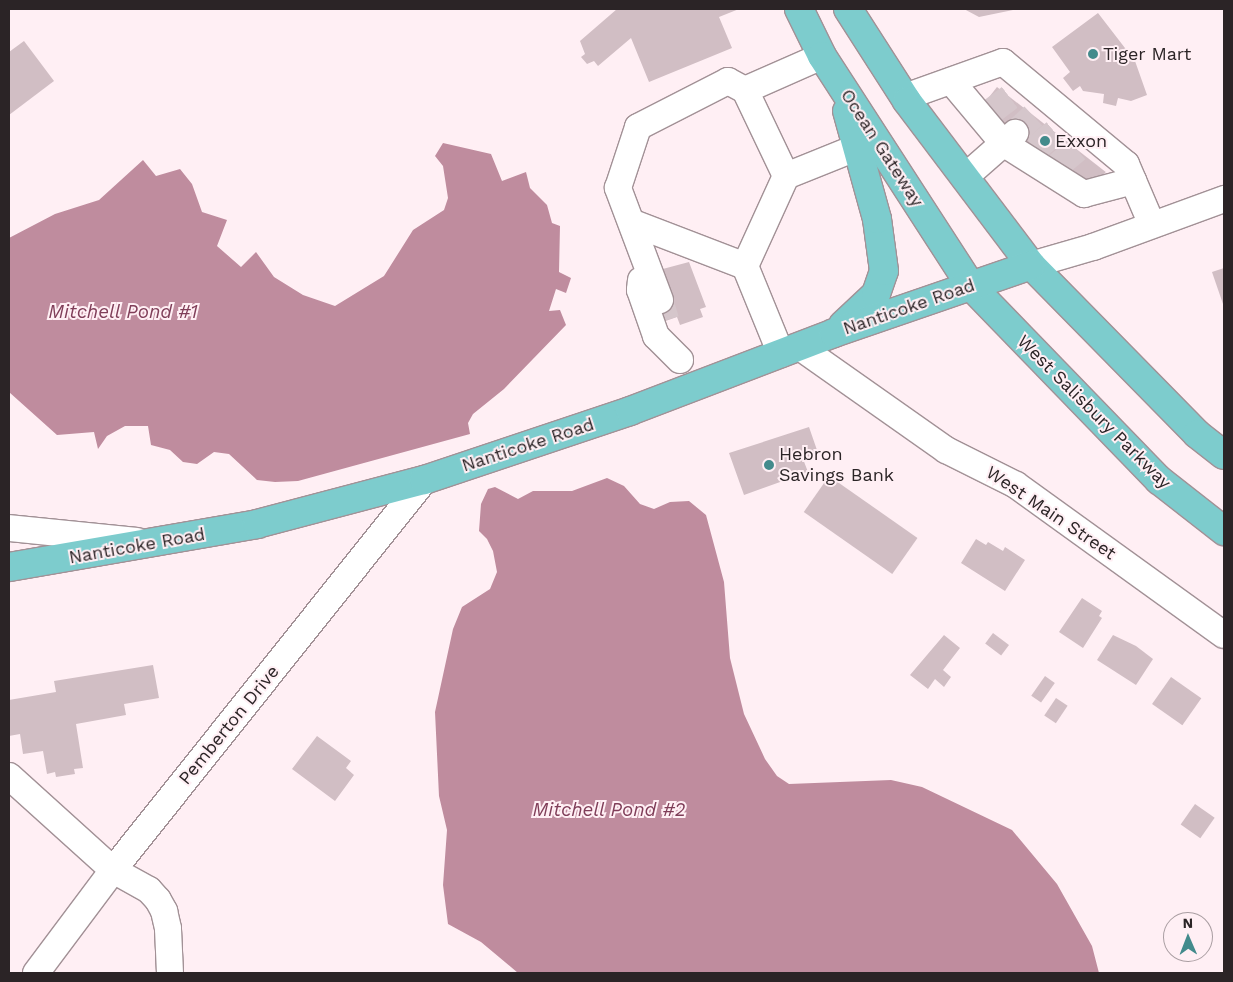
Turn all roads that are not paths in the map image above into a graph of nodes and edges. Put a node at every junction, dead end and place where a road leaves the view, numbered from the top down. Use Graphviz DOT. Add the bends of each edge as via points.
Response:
graph roads {
  1 [pos="799,9"];
  2 [pos="848,9"];
  3 [pos="822,56"];
  4 [pos="837,78"];
  5 [pos="951,81"];
  6 [pos="745,90"];
  7 [pos="905,97"];
  8 [pos="1025,124"];
  9 [pos="858,147"];
  10 [pos="786,176"];
  11 [pos="965,177"];
  12 [pos="1133,181"];
  13 [pos="1224,199"];
  14 [pos="634,223"];
  15 [pos="1152,224"];
  16 [pos="645,257"];
  17 [pos="1031,265"];
  18 [pos="745,266"];
  19 [pos="970,285"];
  20 [pos="834,333"];
  21 [pos="790,350"];
  22 [pos="680,360"];
  23 [pos="690,388"];
  24 [pos="1224,455"];
  25 [pos="424,480"];
  26 [pos="9,528"];
  27 [pos="1224,532"];
  28 [pos="159,543"];
  29 [pos="55,561"];
  30 [pos="9,567"];
  31 [pos="9,583"];
  32 [pos="1224,635"];
  33 [pos="12,784"];
  34 [pos="113,870"];
  35 [pos="36,973"];
  36 [pos="166,973"];
  37 [pos="170,973"];
  1 -- 3 [label="main road, Ocean Gateway"];
  2 -- 7 [label="main road"];
  3 -- 4 [label="main road, Ocean Gateway"];
  3 -- 6 [label="street"];
  4 -- 9 [label="main road"];
  4 -- 19 [label="main road, Ocean Gateway"];
  5 -- 7 [label="street"];
  5 -- 8 [label="street" via="985,116"];
  5 -- 8 [label="street" via="1003,62 1018,90"];
  6 -- 10 [label="street"];
  6 -- 14 [label="street" via="728,81 638,127 618,188"];
  7 -- 11 [label="main road"];
  8 -- 11 [label="street"];
  8 -- 12 [label="street" via="1062,126 1083,143 1126,164"];
  8 -- 12 [label="street" via="1030,153 1084,194"];
  9 -- 10 [label="street"];
  9 -- 20 [label="main road" via="883,249 884,271 876,294"];
  10 -- 18 [label="street"];
  11 -- 17 [label="main road"];
  12 -- 15 [label="street"];
  13 -- 15 [label="street"];
  14 -- 16 [label="street"];
  14 -- 18 [label="street"];
  15 -- 17 [label="street"];
  16 -- 22 [label="street"];
  16 -- 22 [label="street" via="640,290 652,327 656,336"];
  17 -- 19 [label="main road, Nanticoke Road"];
  17 -- 24 [label="main road" via="1197,434"];
  18 -- 21 [label="street"];
  19 -- 20 [label="main road, Nanticoke Road"];
  19 -- 27 [label="main road, West Salisbury Parkway" via="1159,480"];
  20 -- 21 [label="main road, Nanticoke Road"];
  21 -- 23 [label="main road, Nanticoke Road"];
  21 -- 32 [label="street, West Main Street" via="946,450 1016,485"];
  22 -- 23 [label="street"];
  23 -- 25 [label="main road, Nanticoke Road"];
  25 -- 28 [label="main road, Nanticoke Road" via="257,524"];
  25 -- 34 [label="street, Pemberton Drive"];
  26 -- 28 [label="street"];
  28 -- 29 [label="main road, Nanticoke Road"];
  29 -- 30 [label="main road, Nanticoke Road"];
  29 -- 31 [label="main road"];
  33 -- 34 [label="street"];
  34 -- 35 [label="street, Pemberton Drive"];
  34 -- 37 [label="street" via="148,890 164,911"];
  36 -- 37 [label="street"];
}
